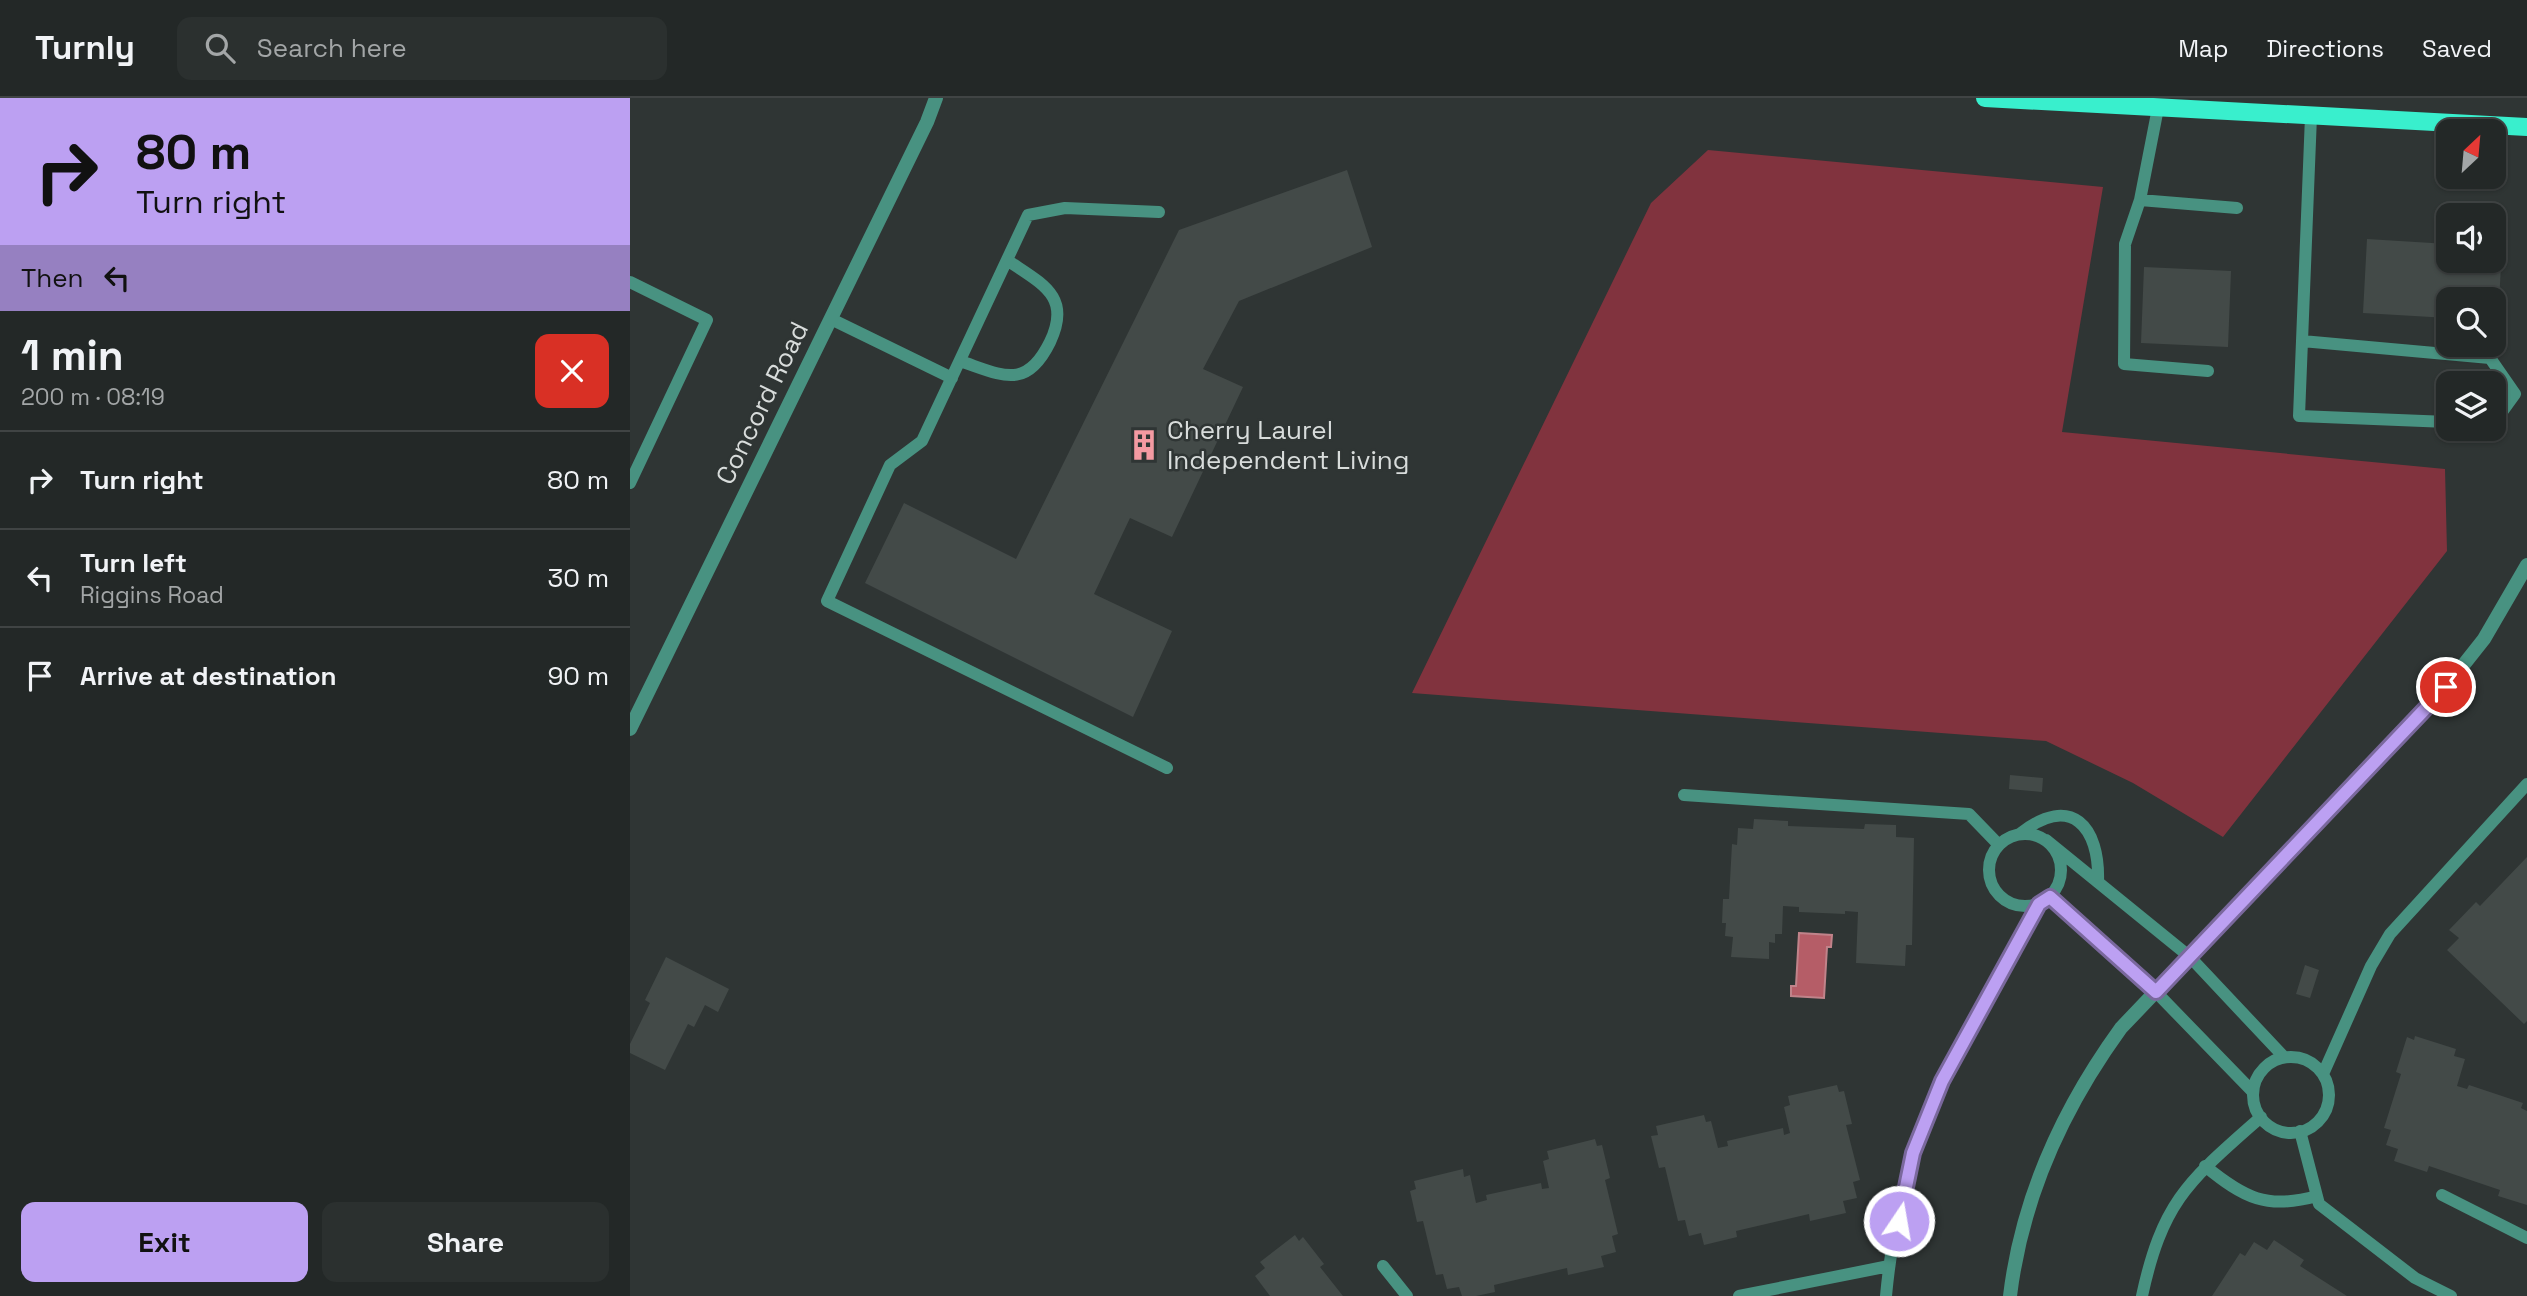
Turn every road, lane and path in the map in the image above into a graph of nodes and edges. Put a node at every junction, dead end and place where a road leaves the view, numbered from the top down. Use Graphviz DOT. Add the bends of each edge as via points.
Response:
graph roads {
  1 [pos="936,98"];
  2 [pos="1985,98"];
  3 [pos="2082,101"];
  4 [pos="2158,108"];
  5 [pos="2311,116"];
  6 [pos="2527,127"];
  7 [pos="2140,200"];
  8 [pos="2237,208"];
  9 [pos="1159,212"];
  10 [pos="1007,260"];
  11 [pos="630,282"];
  12 [pos="831,319"];
  13 [pos="2302,341"];
  14 [pos="960,361"];
  15 [pos="2208,371"];
  16 [pos="952,378"];
  17 [pos="2521,394"];
  18 [pos="2506,410"];
  19 [pos="2436,422"];
  20 [pos="630,484"];
  21 [pos="2527,565"];
  22 [pos="630,729"];
  23 [pos="1167,768"];
  24 [pos="2526,784"];
  25 [pos="1684,795"];
  26 [pos="2021,833"];
  27 [pos="2046,840"];
  28 [pos="1998,845"];
  29 [pos="2098,882"];
  30 [pos="2045,900"];
  31 [pos="2190,957"];
  32 [pos="2156,992"];
  33 [pos="2284,1057"];
  34 [pos="2323,1074"];
  35 [pos="2253,1093"];
  36 [pos="2261,1117"];
  37 [pos="2301,1131"];
  38 [pos="2205,1166"];
  39 [pos="2442,1195"];
  40 [pos="2317,1196"];
  41 [pos="2527,1238"];
  42 [pos="1383,1266"];
  43 [pos="1889,1266"];
  44 [pos="1407,1296"];
  45 [pos="1739,1296"];
  46 [pos="1886,1296"];
  47 [pos="2010,1296"];
  48 [pos="2142,1296"];
  49 [pos="2451,1296"];
  1 -- 12 [label="street, Concord Road"];
  2 -- 3 [label="main road"];
  3 -- 4 [label="main road"];
  4 -- 5 [label="main road"];
  4 -- 7 [label="lane"];
  5 -- 6 [label="main road"];
  5 -- 13 [label="lane"];
  7 -- 8 [label="lane"];
  7 -- 15 [label="lane" via="2125,244 2124,364"];
  9 -- 10 [label="lane" via="1065,208 1028,215"];
  10 -- 14 [label="lane"];
  10 -- 14 [label="lane" via="1045,286 1059,312 1059,324 1039,365 1021,374 1000,374"];
  11 -- 20 [label="lane" via="708,320"];
  12 -- 16 [label="lane"];
  12 -- 22 [label="street, Concord Road"];
  13 -- 17 [label="lane" via="2490,358"];
  13 -- 19 [label="lane" via="2299,416"];
  14 -- 16 [label="lane"];
  16 -- 23 [label="lane" via="922,441 890,466 827,601"];
  17 -- 18 [label="lane"];
  21 -- 31 [label="street" via="2484,639 2446,687"];
  24 -- 34 [label="lane" via="2390,934"];
  25 -- 28 [label="lane" via="1969,814"];
  26 -- 27 [label="lane" via="2034,833"];
  26 -- 28 [label="lane"];
  26 -- 29 [label="lane" via="2040,818 2065,816 2080,824 2092,835 2099,855"];
  27 -- 29 [label="lane"];
  27 -- 30 [label="lane" via="2061,860 2062,873"];
  28 -- 30 [label="lane" via="1988,868 1996,892 2014,905"];
  29 -- 31 [label="lane"];
  30 -- 32 [label="lane"];
  30 -- 43 [label="lane" via="1942,1081 1913,1153"];
  31 -- 32 [label="street"];
  31 -- 33 [label="lane"];
  32 -- 35 [label="lane"];
  32 -- 47 [label="street" via="2092,1068 2061,1123 2024,1222"];
  33 -- 34 [label="lane" via="2314,1064"];
  33 -- 35 [label="lane" via="2262,1070"];
  34 -- 37 [label="lane" via="2328,1086 2325,1112"];
  35 -- 36 [label="lane"];
  36 -- 37 [label="lane" via="2281,1131"];
  36 -- 38 [label="lane"];
  37 -- 40 [label="lane"];
  38 -- 40 [label="lane" via="2233,1189 2255,1198 2288,1204"];
  38 -- 48 [label="lane" via="2178,1197 2162,1227"];
  39 -- 41 [label="lane"];
  40 -- 49 [label="lane" via="2319,1204 2415,1278"];
  42 -- 44 [label="lane"];
  43 -- 45 [label="lane"];
  43 -- 46 [label="lane"];
}
